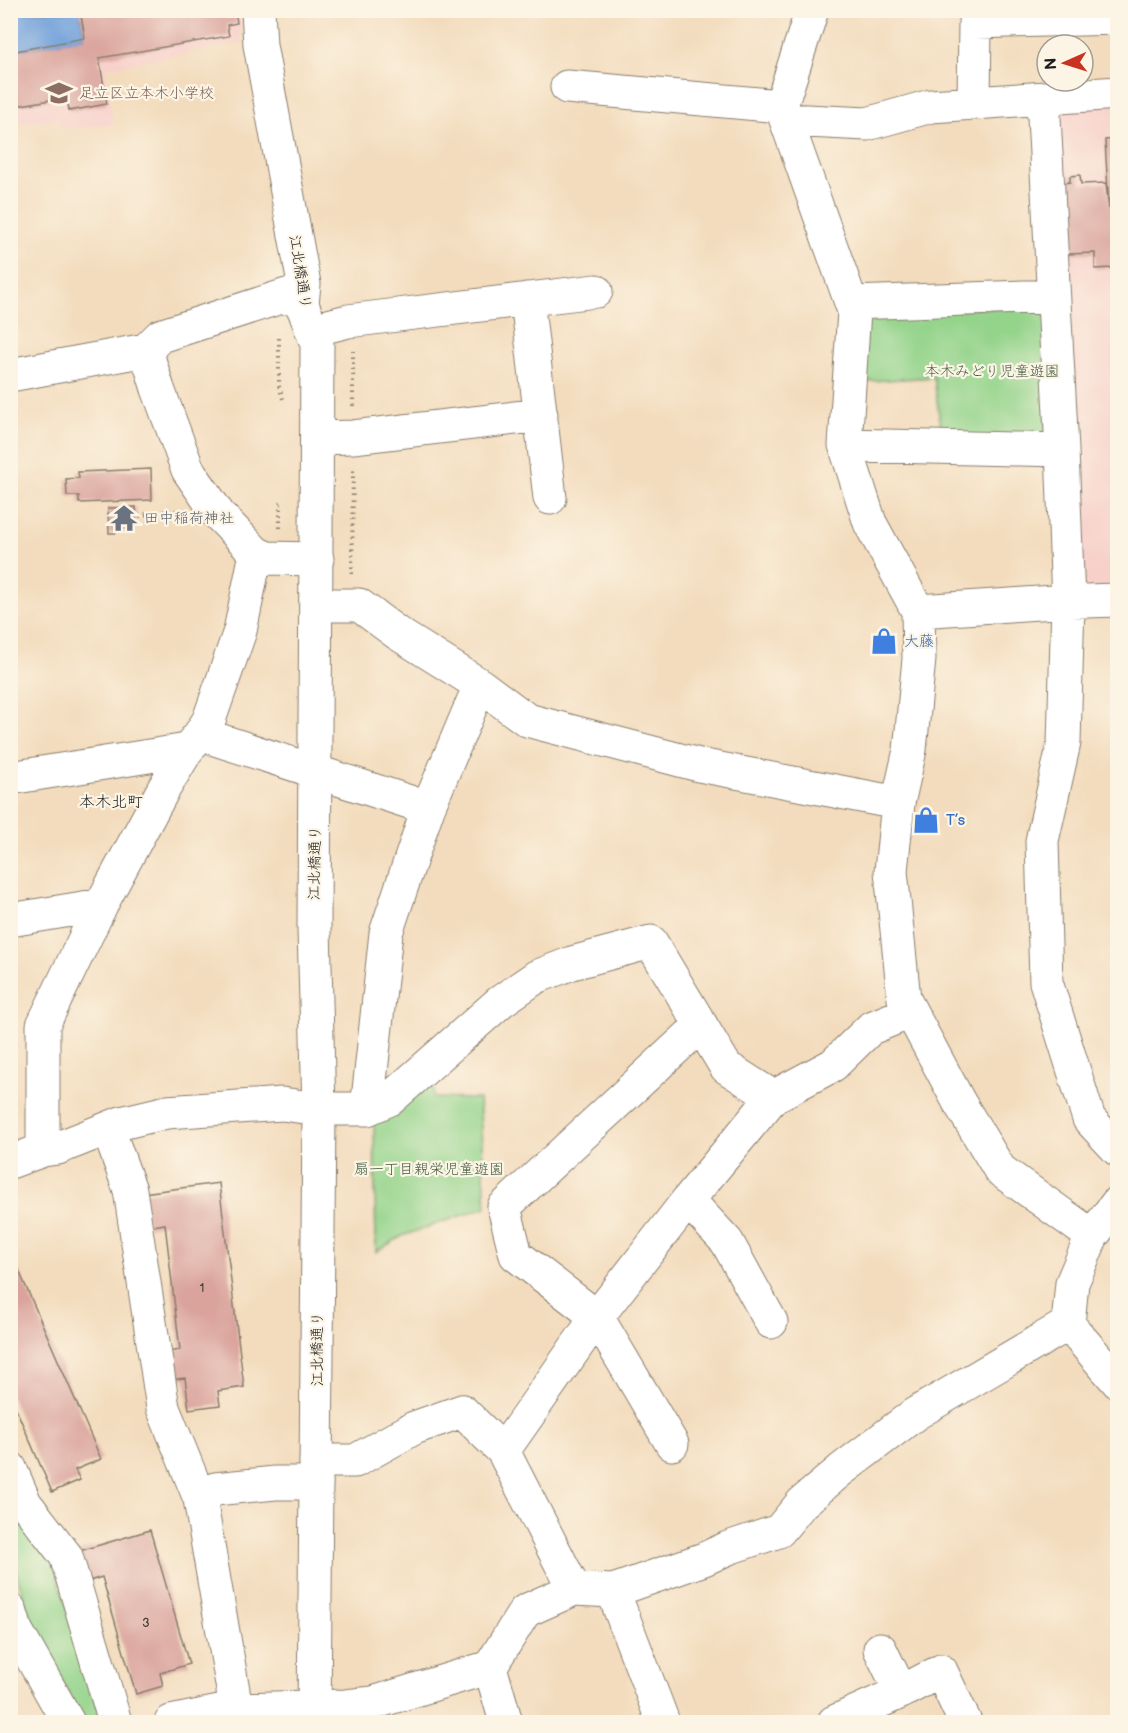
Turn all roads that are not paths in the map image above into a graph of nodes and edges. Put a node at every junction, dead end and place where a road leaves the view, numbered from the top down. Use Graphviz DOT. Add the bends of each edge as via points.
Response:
graph roads {
  1 [pos="258,10"];
  2 [pos="812,10"];
  3 [pos="1118,18"];
  4 [pos="567,87"];
  5 [pos="1118,93"];
  6 [pos="1043,98"];
  7 [pos="974,103"];
  8 [pos="784,113"];
  9 [pos="596,291"];
  10 [pos="1053,296"];
  11 [pos="527,299"];
  12 [pos="851,303"];
  13 [pos="307,317"];
  14 [pos="146,350"];
  15 [pos="10,375"];
  16 [pos="541,415"];
  17 [pos="317,438"];
  18 [pos="845,445"];
  19 [pos="1062,450"];
  20 [pos="550,498"];
  21 [pos="256,554"];
  22 [pos="317,559"];
  23 [pos="1118,600"];
  24 [pos="1068,601"];
  25 [pos="317,605"];
  26 [pos="918,611"];
  27 [pos="480,685"];
  28 [pos="193,742"];
  29 [pos="316,771"];
  30 [pos="10,778"];
  31 [pos="898,803"];
  32 [pos="428,808"];
  33 [pos="101,904"];
  34 [pos="10,920"];
  35 [pos="910,1012"];
  36 [pos="701,1025"];
  37 [pos="773,1097"];
  38 [pos="319,1109"];
  39 [pos="367,1109"];
  40 [pos="108,1129"];
  41 [pos="42,1150"];
  42 [pos="1118,1150"];
  43 [pos="10,1162"];
  44 [pos="688,1200"];
  45 [pos="1118,1202"];
  46 [pos="1092,1236"];
  47 [pos="597,1317"];
  48 [pos="771,1322"];
  49 [pos="1068,1324"];
  50 [pos="1118,1382"];
  51 [pos="672,1444"];
  52 [pos="503,1451"];
  53 [pos="10,1468"];
  54 [pos="316,1472"];
  55 [pos="200,1499"];
  56 [pos="574,1589"];
  57 [pos="613,1591"];
  58 [pos="10,1610"];
  59 [pos="880,1649"];
  60 [pos="490,1666"];
  61 [pos="901,1692"];
  62 [pos="234,1709"];
  63 [pos="373,1713"];
  64 [pos="314,1715"];
  65 [pos="847,1720"];
  66 [pos="68,1722"];
  67 [pos="114,1722"];
  68 [pos="171,1722"];
  69 [pos="506,1722"];
  70 [pos="663,1722"];
  71 [pos="965,1722"];
  1 -- 13 [label="street, 江北橋通り" via="260,45"];
  2 -- 8 [label="street"];
  3 -- 7 [label="street" via="975,22"];
  4 -- 8 [label="street"];
  5 -- 6 [label="street"];
  6 -- 7 [label="street"];
  6 -- 10 [label="street"];
  7 -- 8 [label="street" via="931,106 867,124"];
  8 -- 12 [label="street"];
  9 -- 11 [label="street"];
  10 -- 12 [label="street"];
  10 -- 19 [label="street"];
  11 -- 13 [label="street" via="348,321"];
  11 -- 16 [label="street"];
  12 -- 18 [label="street" via="854,311"];
  13 -- 14 [label="street" via="287,295 160,336"];
  13 -- 17 [label="street, 江北橋通り" via="317,344"];
  14 -- 15 [label="street"];
  14 -- 21 [label="street" via="188,470 219,515"];
  16 -- 17 [label="street"];
  16 -- 20 [label="street"];
  17 -- 22 [label="street, 江北橋通り"];
  18 -- 19 [label="street"];
  18 -- 26 [label="street" via="870,523"];
  19 -- 24 [label="street"];
  21 -- 22 [label="street" via="267,558"];
  21 -- 28 [label="street" via="240,631 209,720"];
  22 -- 25 [label="street, 江北橋通り"];
  23 -- 24 [label="street"];
  24 -- 26 [label="street"];
  24 -- 42 [label="street" via="1064,743 1042,841 1046,982 1089,1119"];
  25 -- 27 [label="street" via="359,604"];
  25 -- 29 [label="street, 江北橋通り"];
  26 -- 31 [label="street" via="919,659 910,750"];
  27 -- 31 [label="street" via="527,720 699,765"];
  27 -- 32 [label="street"];
  28 -- 29 [label="street"];
  28 -- 30 [label="street"];
  28 -- 33 [label="street"];
  29 -- 32 [label="street"];
  29 -- 38 [label="street, 江北橋通り" via="314,929"];
  31 -- 35 [label="street" via="891,871 904,999"];
  32 -- 39 [label="street" via="386,933"];
  33 -- 34 [label="street"];
  33 -- 41 [label="street" via="43,1025"];
  35 -- 37 [label="street" via="871,1028 833,1065"];
  35 -- 46 [label="street" via="1000,1170"];
  36 -- 37 [label="street" via="726,1067"];
  36 -- 39 [label="street" via="651,942 536,977 500,1002 390,1099"];
  36 -- 47 [label="street" via="504,1207 516,1255"];
  37 -- 44 [label="street"];
  38 -- 39 [label="street"];
  38 -- 40 [label="street" via="282,1104 167,1112"];
  38 -- 54 [label="street, 江北橋通り"];
  40 -- 41 [label="street"];
  40 -- 55 [label="street" via="130,1190 163,1407"];
  41 -- 43 [label="street"];
  44 -- 47 [label="street"];
  44 -- 48 [label="street" via="727,1242"];
  45 -- 46 [label="street"];
  46 -- 49 [label="street" via="1072,1283"];
  47 -- 51 [label="street"];
  47 -- 52 [label="street"];
  49 -- 50 [label="street"];
  49 -- 57 [label="street" via="915,1414 802,1503 779,1531"];
  52 -- 54 [label="street" via="462,1411 414,1428 355,1461"];
  52 -- 56 [label="street"];
  53 -- 67 [label="street" via="25,1503 66,1556"];
  54 -- 55 [label="street" via="274,1484 215,1489"];
  54 -- 64 [label="street, 江北橋通り"];
  55 -- 62 [label="street"];
  56 -- 57 [label="street"];
  56 -- 60 [label="street" via="525,1611"];
  57 -- 70 [label="street"];
  58 -- 66 [label="street" via="16,1630"];
  59 -- 61 [label="street"];
  60 -- 63 [label="street"];
  60 -- 69 [label="street"];
  61 -- 65 [label="street"];
  61 -- 71 [label="street" via="941,1671"];
  62 -- 64 [label="street"];
  62 -- 68 [label="street"];
  63 -- 64 [label="street"];
}
